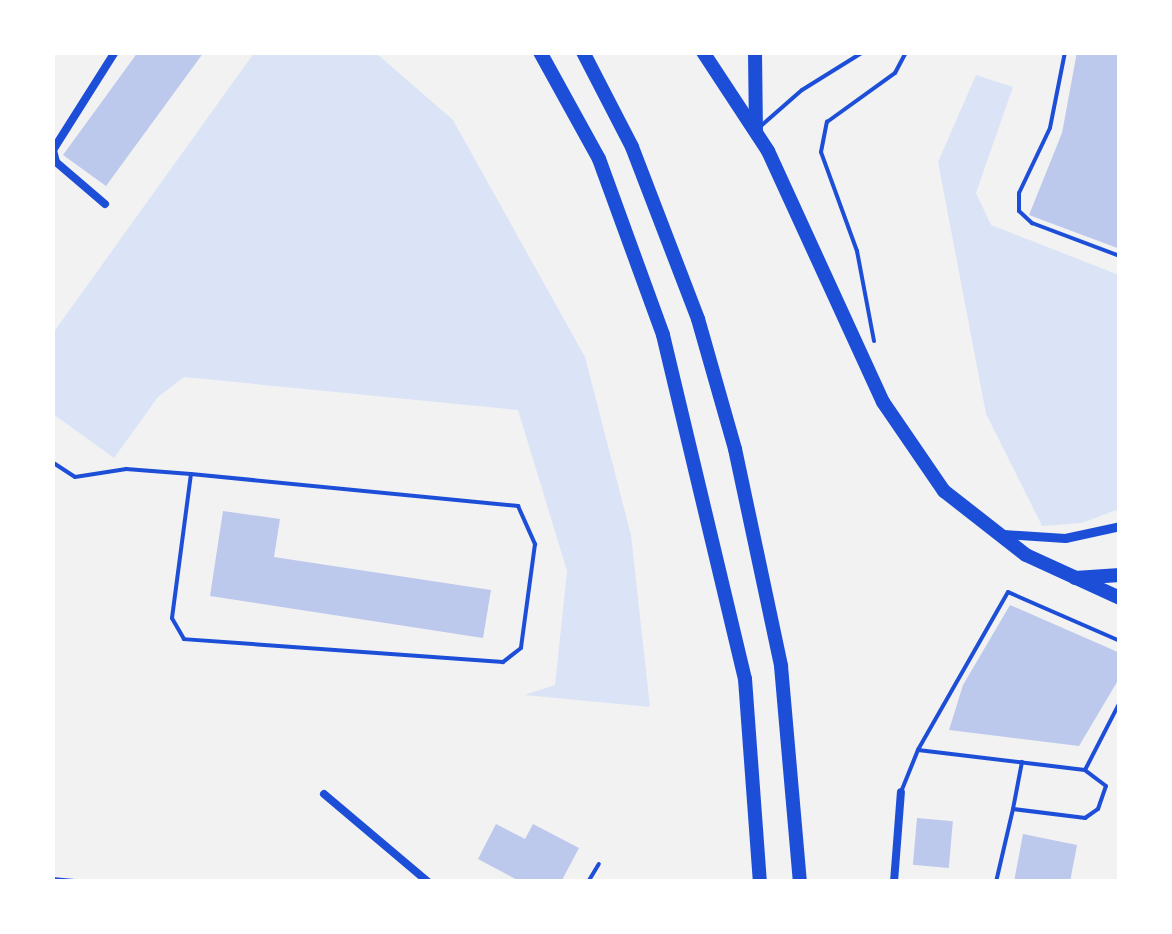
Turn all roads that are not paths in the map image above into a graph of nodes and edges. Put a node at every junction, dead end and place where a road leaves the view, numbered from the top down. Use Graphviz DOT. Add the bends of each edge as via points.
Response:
graph roads {
  1 [pos="101,52"];
  2 [pos="115,52"];
  3 [pos="540,52"];
  4 [pos="582,52"];
  5 [pos="704,52"];
  6 [pos="755,52"];
  7 [pos="863,52"];
  8 [pos="1065,52"];
  9 [pos="107,62"];
  10 [pos="756,130"];
  11 [pos="105,204"];
  12 [pos="1120,256"];
  13 [pos="52,462"];
  14 [pos="192,474"];
  15 [pos="1120,526"];
  16 [pos="991,531"];
  17 [pos="1120,575"];
  18 [pos="1069,578"];
  19 [pos="1120,598"];
  20 [pos="1120,641"];
  21 [pos="1120,702"];
  22 [pos="918,750"];
  23 [pos="1022,762"];
  24 [pos="1085,770"];
  25 [pos="901,792"];
  26 [pos="324,794"];
  27 [pos="1013,809"];
  28 [pos="599,864"];
  29 [pos="52,879"];
  30 [pos="86,882"];
  31 [pos="428,882"];
  32 [pos="588,882"];
  33 [pos="760,882"];
  34 [pos="800,882"];
  35 [pos="894,882"];
  36 [pos="996,882"];
  1 -- 9 [label="street"];
  2 -- 9 [label="street"];
  3 -- 33 [label="highway" via="599,159 664,334 745,678"];
  4 -- 34 [label="highway" via="632,147 698,319 735,449 781,666"];
  5 -- 10 [label="highway"];
  6 -- 10 [label="highway"];
  7 -- 10 [label="lane" via="802,90"];
  8 -- 12 [label="lane" via="1050,128 1019,193 1020,211 1032,224"];
  9 -- 11 [label="street" via="53,150 56,162"];
  10 -- 16 [label="highway" via="883,402 944,491"];
  13 -- 14 [label="lane" via="75,478 126,469"];
  14 -- 14 [label="lane" via="518,506 536,544 521,648 504,662 184,639 172,618"];
  15 -- 16 [label="street" via="1065,538"];
  16 -- 18 [label="highway"];
  17 -- 18 [label="highway"];
  18 -- 19 [label="highway"];
  20 -- 22 [label="lane" via="1008,592"];
  21 -- 24 [label="lane"];
  22 -- 23 [label="lane"];
  22 -- 25 [label="lane"];
  23 -- 24 [label="lane"];
  23 -- 27 [label="lane"];
  24 -- 27 [label="lane" via="1106,786 1098,809 1086,818"];
  25 -- 35 [label="street"];
  26 -- 31 [label="street"];
  27 -- 36 [label="lane"];
  28 -- 32 [label="lane"];
  29 -- 30 [label="lane"];
}
